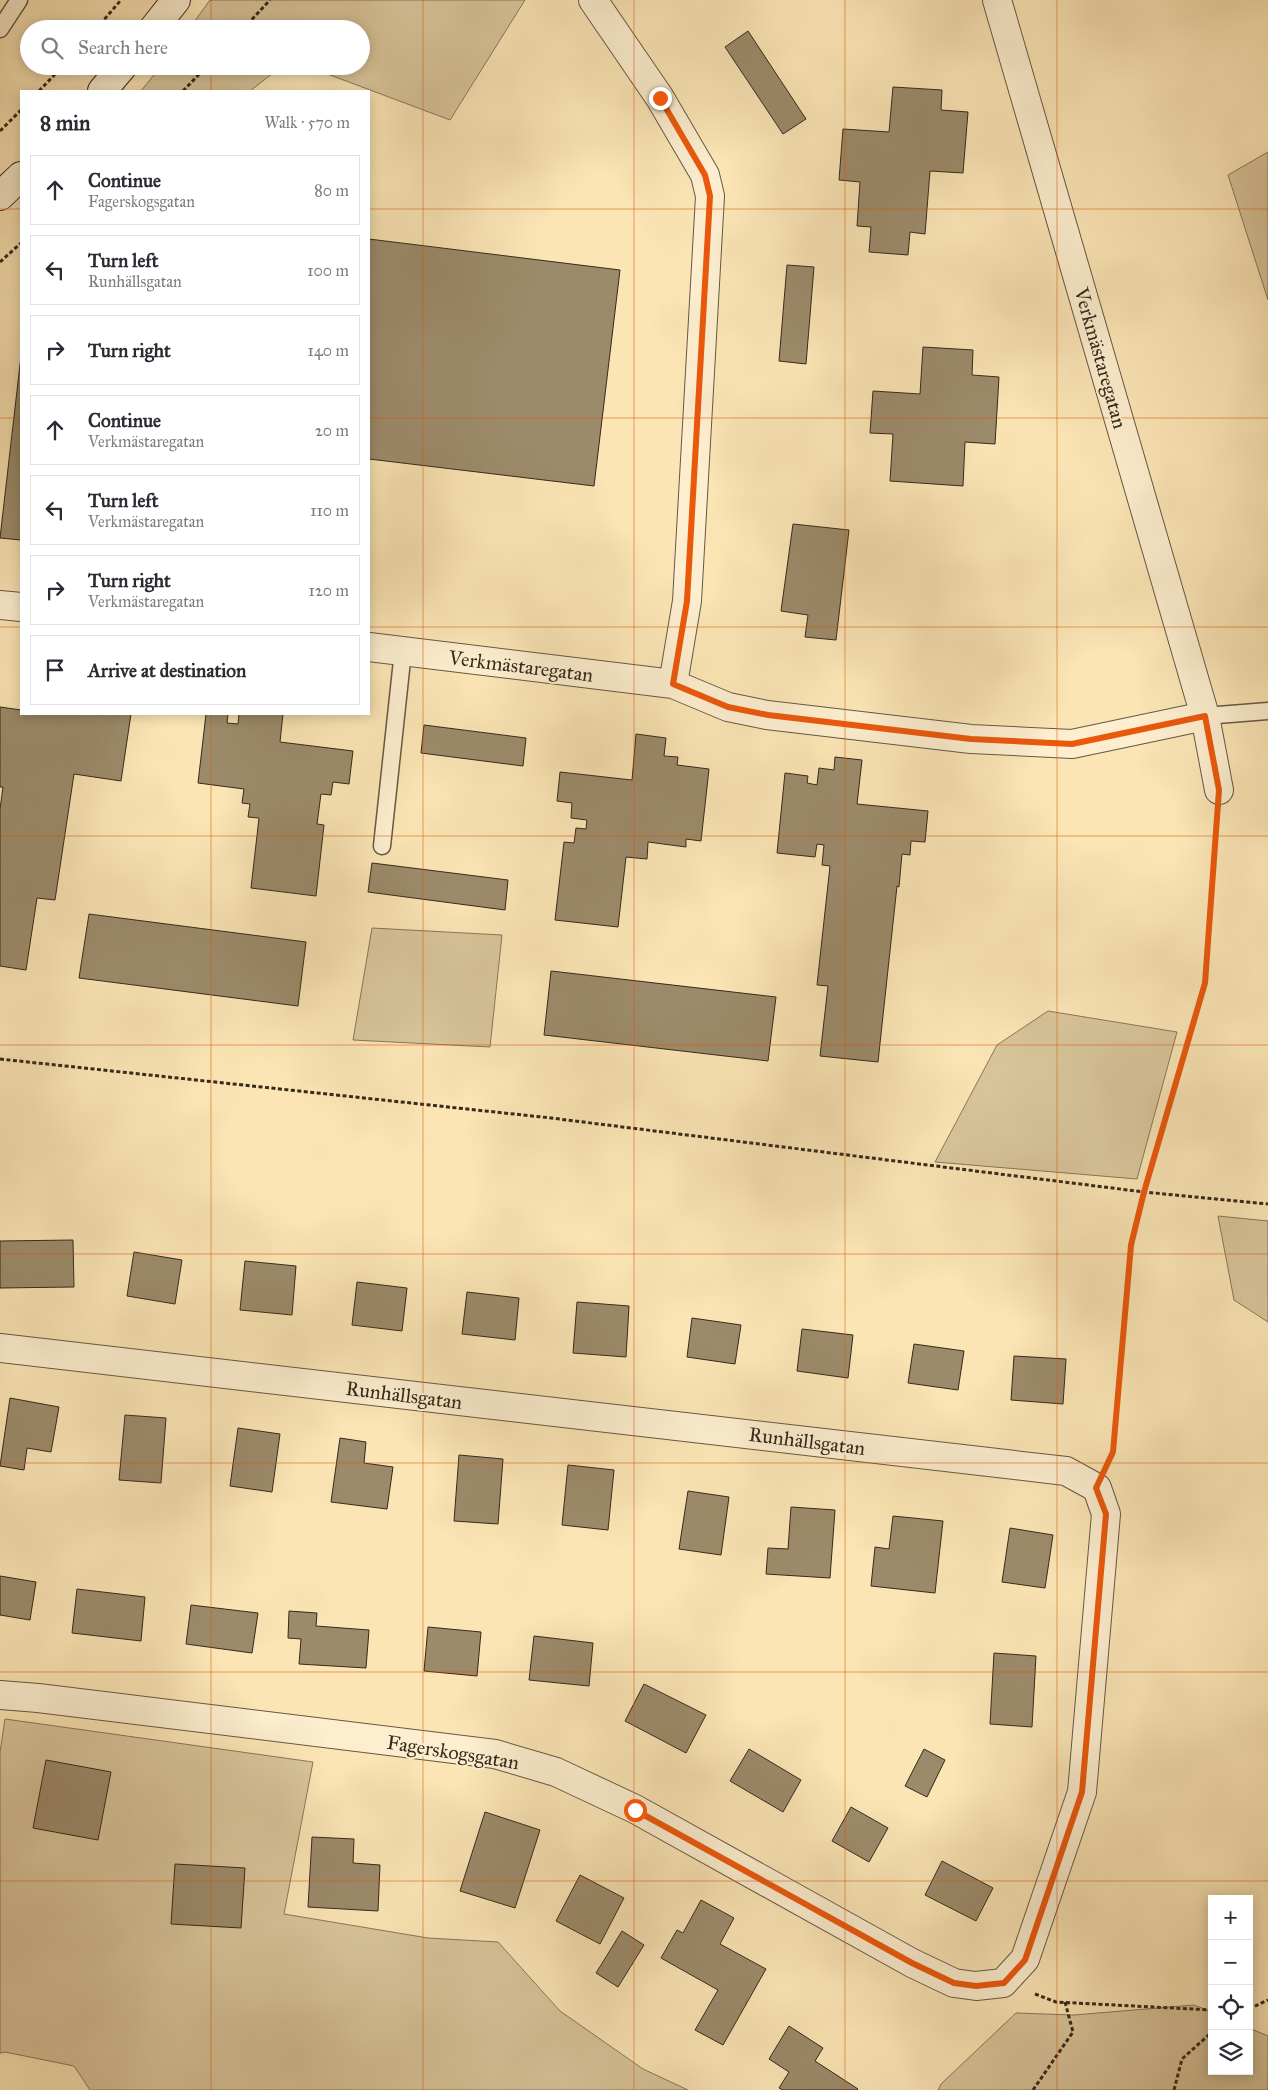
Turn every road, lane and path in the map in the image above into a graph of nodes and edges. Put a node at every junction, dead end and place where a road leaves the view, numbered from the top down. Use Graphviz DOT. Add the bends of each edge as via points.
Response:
graph roads {
  1 [pos="19,0"];
  2 [pos="121,0"];
  3 [pos="176,0"];
  4 [pos="270,0"];
  5 [pos="593,0"];
  6 [pos="997,0"];
  7 [pos="104,20"];
  8 [pos="160,20"];
  9 [pos="252,20"];
  10 [pos="0,29"];
  11 [pos="54,75"];
  12 [pos="115,75"];
  13 [pos="198,75"];
  14 [pos="40,90"];
  15 [pos="103,90"];
  16 [pos="184,90"];
  17 [pos="20,111"];
  18 [pos="0,131"];
  19 [pos="20,177"];
  20 [pos="0,196"];
  21 [pos="20,244"];
  22 [pos="0,262"];
  23 [pos="0,605"];
  24 [pos="20,607"];
  25 [pos="370,647"];
  26 [pos="402,651"];
  27 [pos="673,684"];
  28 [pos="1268,711"];
  29 [pos="1205,716"];
  30 [pos="1219,790"];
  31 [pos="382,846"];
  32 [pos="0,1060"];
  33 [pos="1144,1192"];
  34 [pos="1268,1204"];
  35 [pos="0,1348"];
  36 [pos="1096,1488"];
  37 [pos="0,1695"];
  38 [pos="1004,1983"];
  39 [pos="1268,2000"];
  40 [pos="1065,2002"];
  41 [pos="1253,2007"];
  42 [pos="1208,2010"];
  43 [pos="1208,2036"];
  44 [pos="1033,2090"];
  45 [pos="1174,2090"];
  1 -- 10 [label="lane"];
  2 -- 7 [label="path"];
  3 -- 8 [label="street"];
  4 -- 9 [label="path"];
  5 -- 27 [label="street" via="660,98 705,175 710,196 687,601"];
  6 -- 29 [label="street, Verkmästaregatan"];
  11 -- 14 [label="path"];
  12 -- 15 [label="street"];
  13 -- 16 [label="path"];
  17 -- 18 [label="path"];
  19 -- 20 [label="street"];
  21 -- 22 [label="path"];
  23 -- 24 [label="street"];
  25 -- 26 [label="street, Verkmästaregatan"];
  26 -- 27 [label="street, Verkmästaregatan"];
  26 -- 31 [label="lane"];
  27 -- 29 [label="street, Verkmästaregatan" via="728,707 760,714 971,739 1072,744"];
  28 -- 29 [label="lane, Verkmästaregatan"];
  29 -- 30 [label="street, Verkmästaregatan"];
  30 -- 33 [label="path" via="1205,983"];
  32 -- 33 [label="path" via="551,1118"];
  33 -- 34 [label="path"];
  33 -- 36 [label="path" via="1131,1245 1113,1452"];
  35 -- 36 [label="street, Runhällsgatan" via="1066,1471"];
  36 -- 38 [label="street" via="1106,1514 1082,1792 1025,1960"];
  37 -- 38 [label="street, Fagerskogsgatan" via="494,1754 556,1772 635,1810 954,1983 976,1986"];
  38 -- 40 [label="path" via="1056,2002"];
  39 -- 41 [label="path"];
  40 -- 42 [label="path"];
  40 -- 44 [label="path" via="1073,2032"];
  43 -- 45 [label="path" via="1182,2059"];
}
